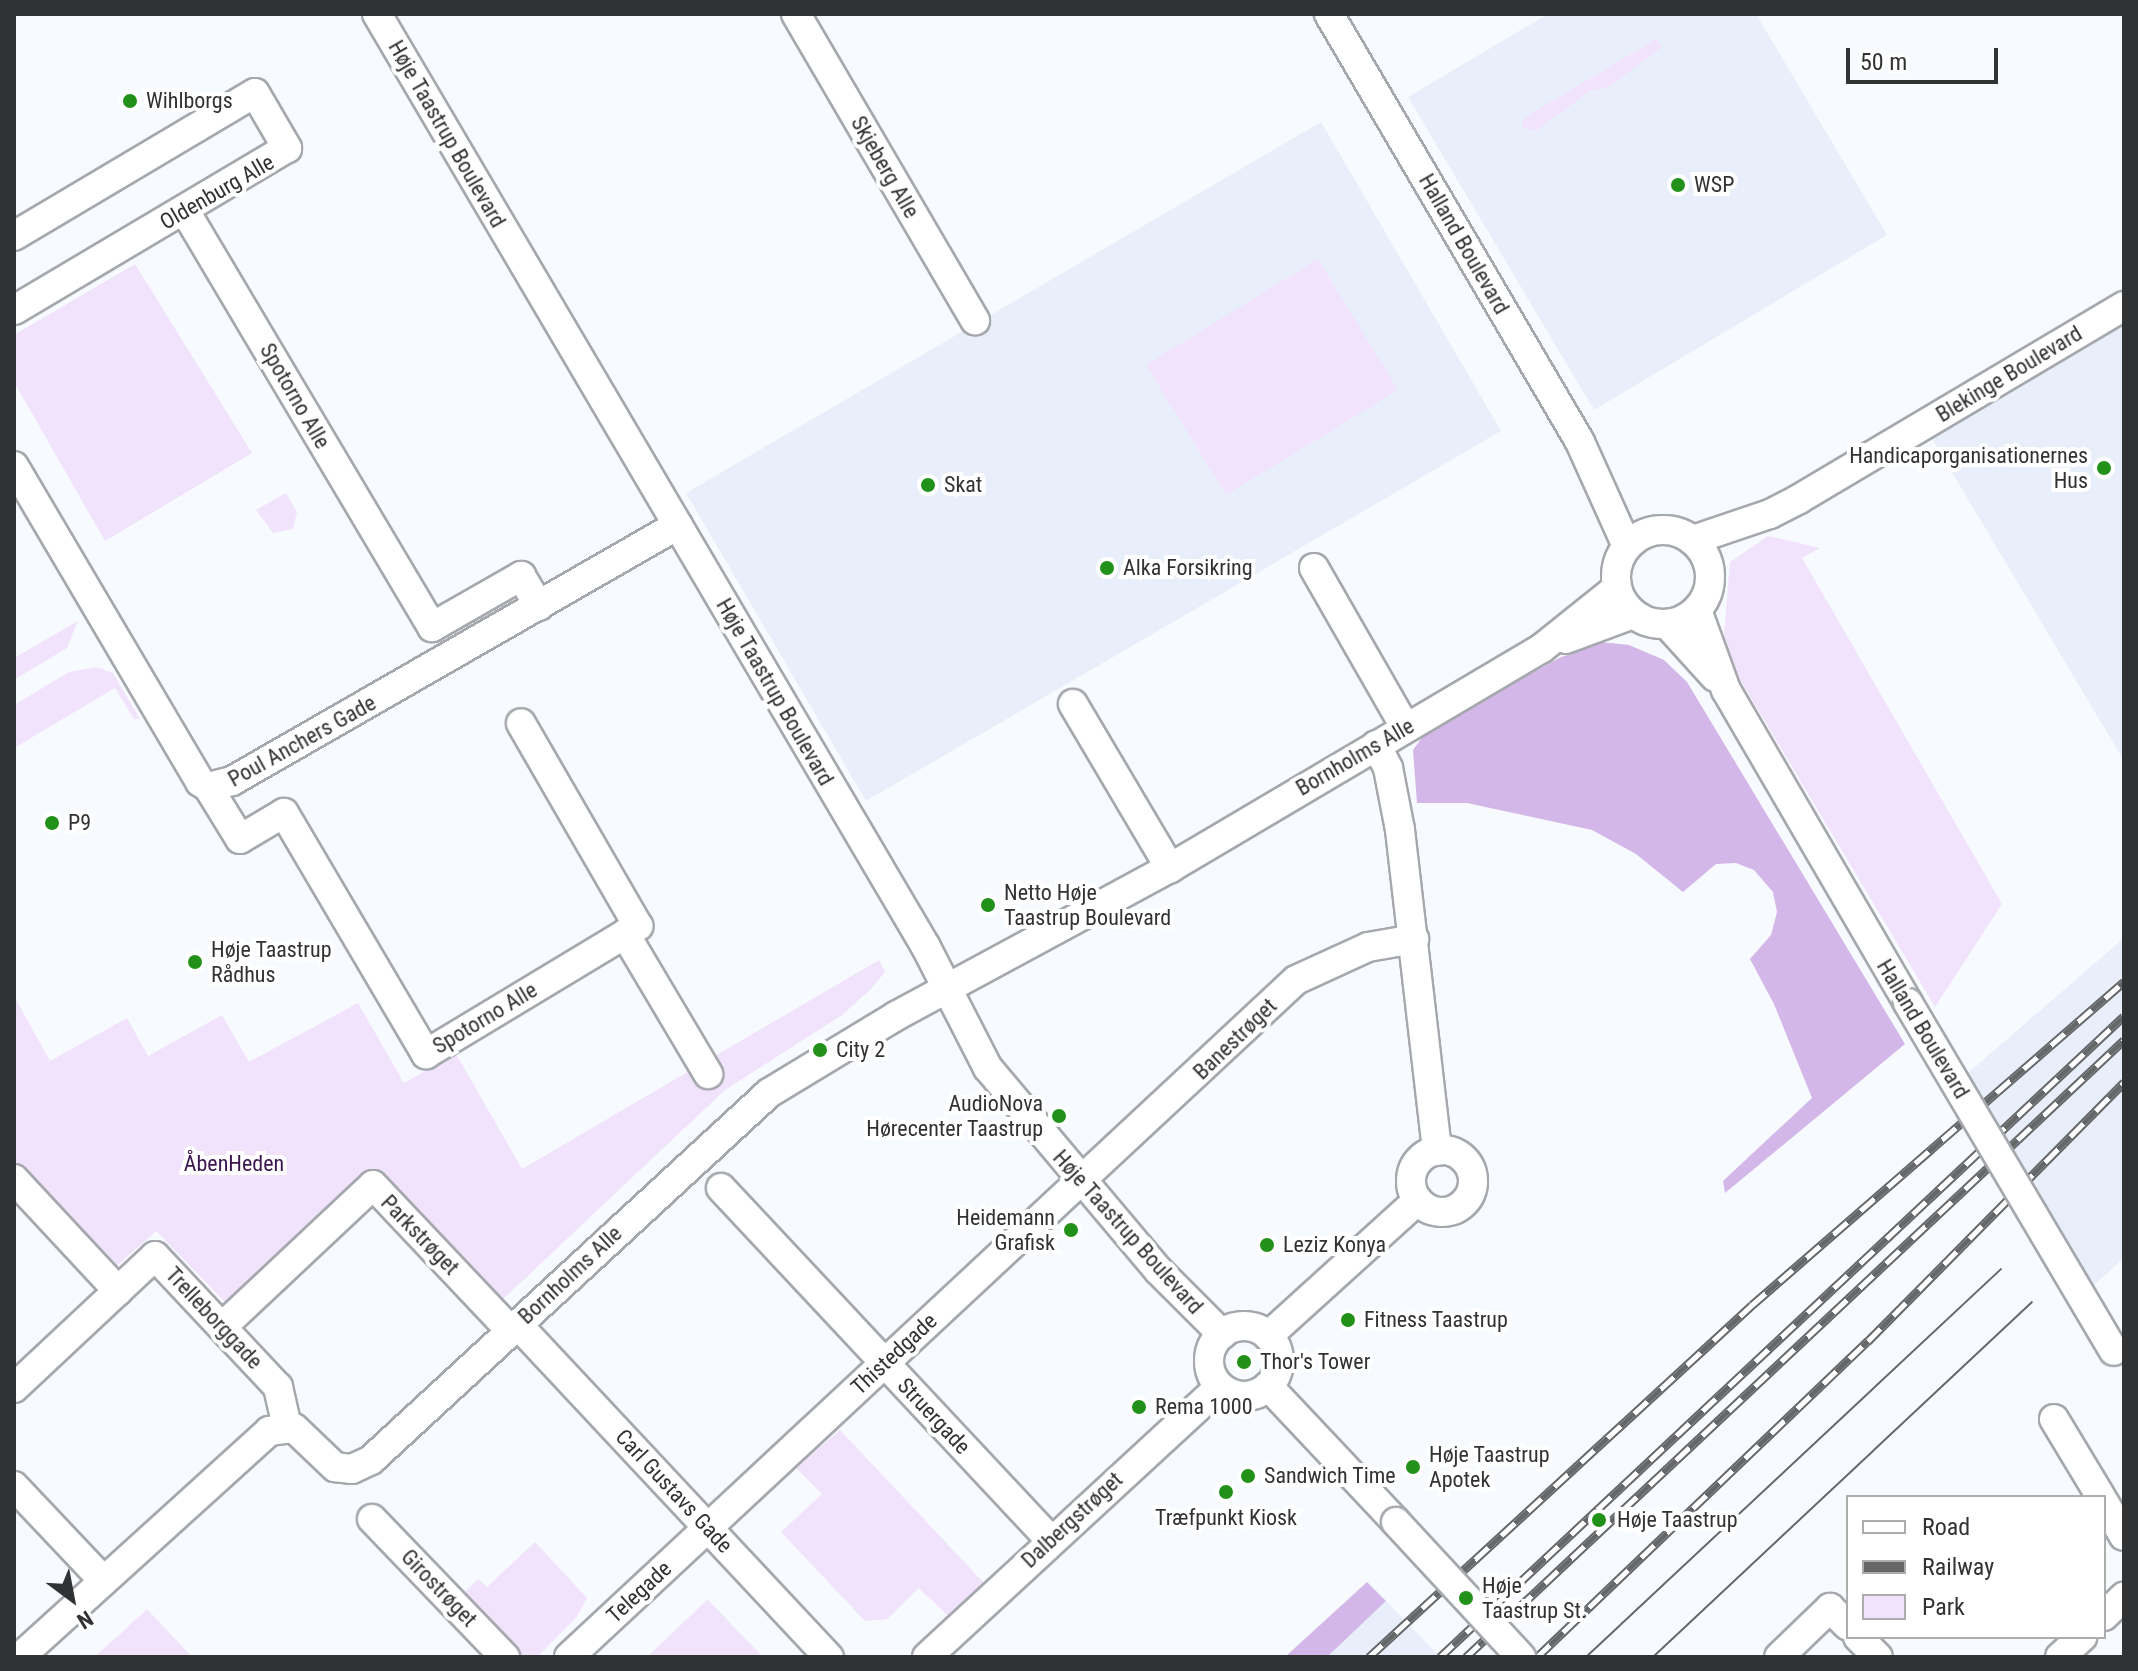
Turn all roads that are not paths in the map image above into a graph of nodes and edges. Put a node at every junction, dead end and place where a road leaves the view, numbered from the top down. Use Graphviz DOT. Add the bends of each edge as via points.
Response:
graph roads {
  1 [pos="377,14"];
  2 [pos="796,14"];
  3 [pos="1329,14"];
  4 [pos="185,211"];
  5 [pos="14,236"];
  6 [pos="2124,306"];
  7 [pos="14,310"];
  8 [pos="975,320"];
  9 [pos="14,466"];
  10 [pos="1770,514"];
  11 [pos="678,525"];
  12 [pos="1637,539"];
  13 [pos="1693,540"];
  14 [pos="1709,565"];
  15 [pos="1314,568"];
  16 [pos="1617,588"];
  17 [pos="539,606"];
  18 [pos="1697,610"];
  19 [pos="1633,614"];
  20 [pos="1668,625"];
  21 [pos="1542,648"];
  22 [pos="1726,690"];
  23 [pos="1073,704"];
  24 [pos="521,723"];
  25 [pos="1405,727"];
  26 [pos="1376,745"];
  27 [pos="208,787"];
  28 [pos="1170,868"];
  29 [pos="625,934"];
  30 [pos="1414,939"];
  31 [pos="946,989"];
  32 [pos="708,1074"];
  33 [pos="1437,1151"];
  34 [pos="14,1179"];
  35 [pos="1082,1183"];
  36 [pos="721,1188"];
  37 [pos="1418,1200"];
  38 [pos="118,1291"];
  39 [pos="222,1327"];
  40 [pos="514,1328"];
  41 [pos="1222,1334"];
  42 [pos="1268,1336"];
  43 [pos="2119,1358"];
  44 [pos="884,1363"];
  45 [pos="1268,1386"];
  46 [pos="1220,1387"];
  47 [pos="14,1388"];
  48 [pos="2054,1419"];
  49 [pos="287,1427"];
  50 [pos="14,1486"];
  51 [pos="2099,1495"];
  52 [pos="2106,1507"];
  53 [pos="372,1519"];
  54 [pos="708,1527"];
  55 [pos="2124,1536"];
  56 [pos="1050,1539"];
  57 [pos="102,1579"];
  58 [pos="2124,1597"];
  59 [pos="2106,1614"];
  60 [pos="1846,1624"];
  61 [pos="1860,1639"];
  62 [pos="2080,1639"];
  63 [pos="20,1657"];
  64 [pos="505,1657"];
  65 [pos="569,1657"];
  66 [pos="829,1657"];
  67 [pos="927,1657"];
  68 [pos="1521,1657"];
  69 [pos="1779,1657"];
  70 [pos="1878,1657"];
  71 [pos="2060,1657"];
  1 -- 11 [label="street, Høje Taastrup Boulevard"];
  2 -- 8 [label="street, Skjeberg Alle"];
  3 -- 12 [label="street, Halland Boulevard"];
  4 -- 5 [label="street, Oldenburg Alle" via="287,148 255,93"];
  4 -- 7 [label="street, Oldenburg Alle"];
  4 -- 17 [label="street, Spotorno Alle" via="432,627 521,576"];
  6 -- 10 [label="street, Blekinge Boulevard"];
  9 -- 27 [label="street, Poul Anchers Gade" via="200,782"];
  10 -- 13 [label="street, Blekinge Boulevard"];
  10 -- 14 [label="street, Blekinge Boulevard"];
  11 -- 17 [label="street, Poul Anchers Gade"];
  11 -- 31 [label="street, Høje Taastrup Boulevard"];
  12 -- 13 [label="street" via="1663,529"];
  12 -- 16 [label="street" via="1618,562"];
  13 -- 14 [label="street"];
  14 -- 18 [label="street" via="1708,592"];
  15 -- 25 [label="street"];
  16 -- 19 [label="street"];
  16 -- 21 [label="street, Bornholms Alle"];
  17 -- 27 [label="street, Poul Anchers Gade" via="232,781"];
  18 -- 20 [label="street"];
  18 -- 22 [label="street, Halland Boulevard"];
  19 -- 20 [label="street"];
  19 -- 21 [label="street, Bornholms Alle"];
  20 -- 22 [label="street, Halland Boulevard"];
  21 -- 25 [label="street, Bornholms Alle"];
  22 -- 43 [label="street, Halland Boulevard, bridge"];
  23 -- 28 [label="street"];
  24 -- 29 [label="street" via="638,926"];
  25 -- 26 [label="street, Bornholms Alle"];
  26 -- 28 [label="street, Bornholms Alle"];
  26 -- 30 [label="street" via="1388,768"];
  27 -- 29 [label="street, Spotorno Alle" via="240,839 284,813 426,1054"];
  28 -- 31 [label="street, Bornholms Alle"];
  29 -- 32 [label="street"];
  30 -- 33 [label="street"];
  30 -- 35 [label="street, Banestrøget" via="1368,947 1296,980"];
  31 -- 35 [label="street, Høje Taastrup Boulevard" via="988,1068"];
  31 -- 40 [label="street, Bornholms Alle" via="769,1093"];
  33 -- 37 [label="street" via="1415,1166 1412,1184"];
  33 -- 37 [label="street" via="1456,1154 1467,1163 1473,1179 1470,1195 1459,1207 1443,1212"];
  34 -- 38 [label="street"];
  35 -- 41 [label="street, Høje Taastrup Boulevard"];
  35 -- 44 [label="street, Thistedgade"];
  36 -- 44 [label="street, Struergade"];
  37 -- 42 [label="street"];
  38 -- 39 [label="street, Trelleborggade" via="155,1256"];
  38 -- 47 [label="street, Trelleborggade"];
  39 -- 40 [label="street, Parkstrøget" via="373,1185"];
  39 -- 49 [label="street, Trelleborggade" via="278,1387"];
  40 -- 49 [label="street, Bornholms Alle" via="360,1466 335,1467 301,1432"];
  40 -- 54 [label="street, Carl Gustavs Gade"];
  41 -- 42 [label="street" via="1245,1326"];
  41 -- 46 [label="street" via="1214,1343 1209,1367"];
  42 -- 45 [label="street" via="1279,1367"];
  44 -- 54 [label="street, Thistedgade"];
  44 -- 56 [label="street, Struergade"];
  45 -- 46 [label="street" via="1250,1396"];
  45 -- 68 [label="street, bridge"];
  46 -- 56 [label="street, Dalbergstrøget"];
  48 -- 51 [label="street"];
  49 -- 57 [label="street" via="255,1439"];
  50 -- 57 [label="street"];
  52 -- 55 [label="street"];
  53 -- 64 [label="street, Girostrøget"];
  54 -- 65 [label="street, Telegade"];
  54 -- 66 [label="street, Carl Gustavs Gade"];
  56 -- 67 [label="street, Dalbergstrøget"];
  57 -- 63 [label="street"];
  58 -- 59 [label="street"];
  60 -- 69 [label="street" via="1830,1608"];
  61 -- 70 [label="street"];
  62 -- 71 [label="street"];
}
